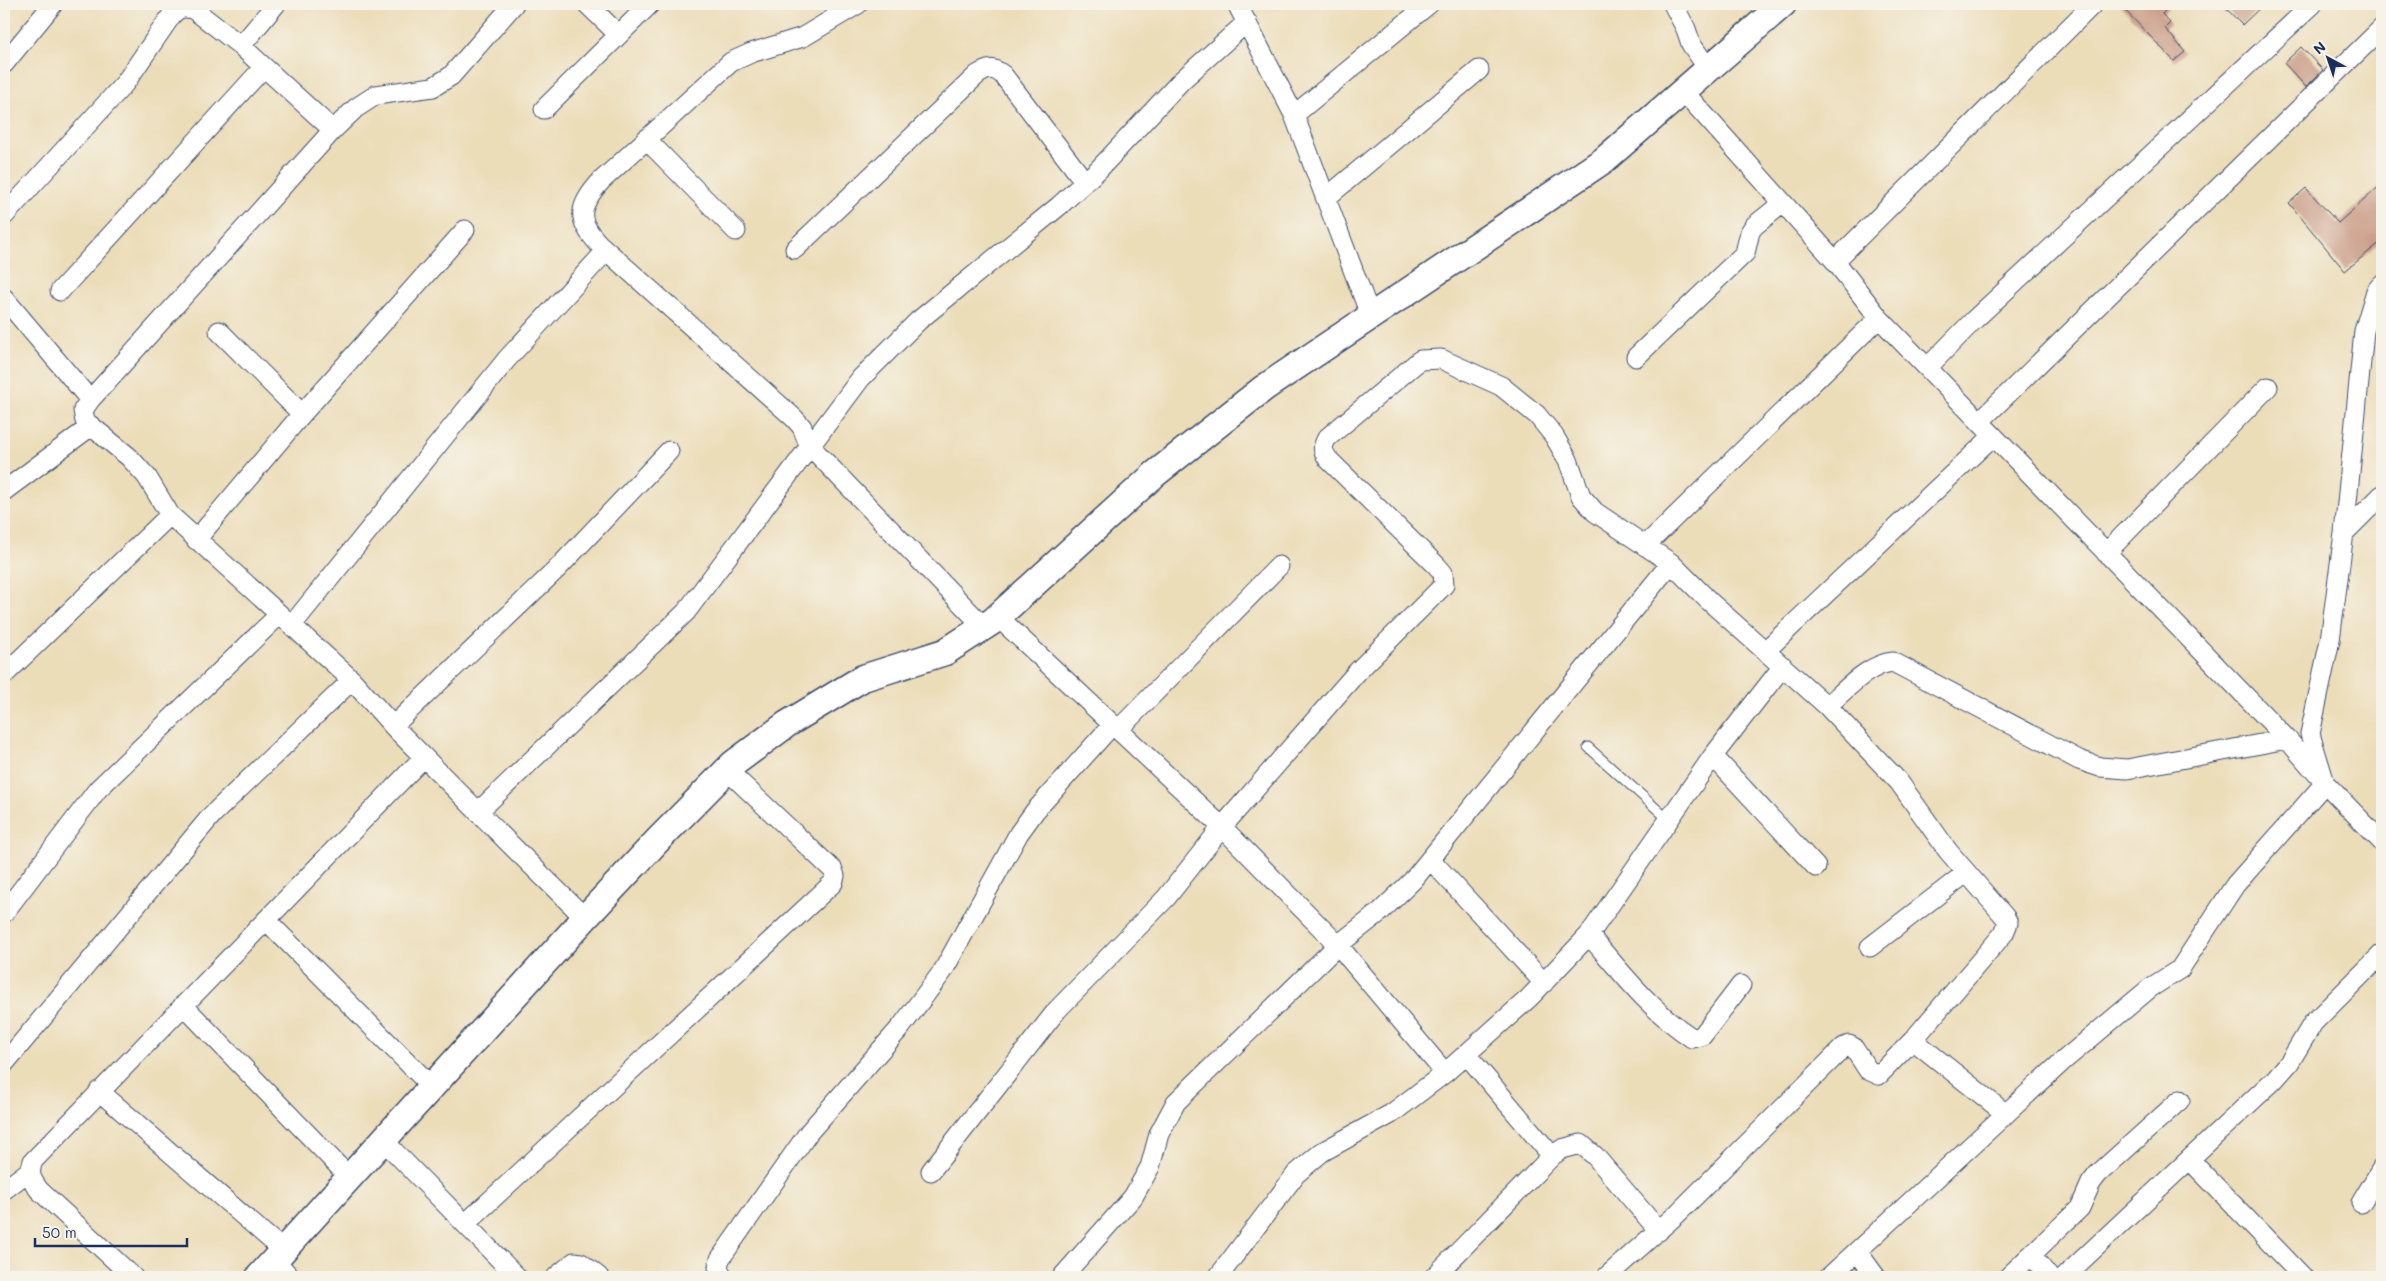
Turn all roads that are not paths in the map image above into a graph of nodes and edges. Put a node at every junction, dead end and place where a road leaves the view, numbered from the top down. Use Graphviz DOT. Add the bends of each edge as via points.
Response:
graph roads {
  1 [pos="53,4"];
  2 [pos="276,4"];
  3 [pos="514,4"];
  4 [pos="587,4"];
  5 [pos="650,4"];
  6 [pos="858,4"];
  7 [pos="1238,4"];
  8 [pos="1429,4"];
  9 [pos="1673,4"];
  10 [pos="1784,4"];
  11 [pos="2093,4"];
  12 [pos="2312,4"];
  13 [pos="177,7"];
  14 [pos="1247,22"];
  15 [pos="2382,28"];
  16 [pos="619,35"];
  17 [pos="241,46"];
  18 [pos="4,64"];
  19 [pos="264,67"];
  20 [pos="1479,70"];
  21 [pos="1709,70"];
  22 [pos="1684,92"];
  23 [pos="544,109"];
  24 [pos="1294,116"];
  25 [pos="333,130"];
  26 [pos="646,139"];
  27 [pos="1085,182"];
  28 [pos="1326,198"];
  29 [pos="1783,203"];
  30 [pos="4,216"];
  31 [pos="465,230"];
  32 [pos="736,232"];
  33 [pos="795,249"];
  34 [pos="606,251"];
  35 [pos="1835,261"];
  36 [pos="2382,284"];
  37 [pos="60,291"];
  38 [pos="4,298"];
  39 [pos="1371,317"];
  40 [pos="1879,318"];
  41 [pos="219,331"];
  42 [pos="1636,357"];
  43 [pos="1928,368"];
  44 [pos="2268,387"];
  45 [pos="90,400"];
  46 [pos="302,414"];
  47 [pos="1980,421"];
  48 [pos="90,427"];
  49 [pos="1993,436"];
  50 [pos="809,445"];
  51 [pos="669,452"];
  52 [pos="4,491"];
  53 [pos="2382,495"];
  54 [pos="170,515"];
  55 [pos="2344,533"];
  56 [pos="196,540"];
  57 [pos="1645,546"];
  58 [pos="2106,553"];
  59 [pos="1671,563"];
  60 [pos="1279,566"];
  61 [pos="286,620"];
  62 [pos="991,622"];
  63 [pos="1765,651"];
  64 [pos="1783,666"];
  65 [pos="4,675"];
  66 [pos="352,680"];
  67 [pos="1827,706"];
  68 [pos="393,726"];
  69 [pos="1115,727"];
  70 [pos="2287,739"];
  71 [pos="1588,747"];
  72 [pos="1713,756"];
  73 [pos="424,757"];
  74 [pos="727,770"];
  75 [pos="2325,783"];
  76 [pos="478,812"];
  77 [pos="1668,820"];
  78 [pos="1222,827"];
  79 [pos="2382,842"];
  80 [pos="1430,859"];
  81 [pos="1816,867"];
  82 [pos="1966,872"];
  83 [pos="4,913"];
  84 [pos="585,918"];
  85 [pos="266,920"];
  86 [pos="1589,934"];
  87 [pos="1338,945"];
  88 [pos="1870,947"];
  89 [pos="2382,954"];
  90 [pos="1544,983"];
  91 [pos="1741,985"];
  92 [pos="183,1004"];
  93 [pos="1913,1040"];
  94 [pos="1466,1054"];
  95 [pos="4,1064"];
  96 [pos="1445,1073"];
  97 [pos="432,1087"];
  98 [pos="99,1092"];
  99 [pos="2180,1100"];
  100 [pos="2006,1114"];
  101 [pos="384,1141"];
  102 [pos="1557,1153"];
  103 [pos="2190,1160"];
  104 [pos="2382,1168"];
  105 [pos="29,1171"];
  106 [pos="931,1171"];
  107 [pos="350,1178"];
  108 [pos="4,1190"];
  109 [pos="2361,1203"];
  110 [pos="465,1224"];
  111 [pos="1666,1224"];
  112 [pos="1857,1251"];
  113 [pos="2032,1256"];
  114 [pos="277,1266"];
  115 [pos="134,1277"];
  116 [pos="517,1277"];
  117 [pos="556,1277"];
  118 [pos="599,1277"];
  119 [pos="722,1277"];
  120 [pos="1062,1277"];
  121 [pos="1218,1277"];
  122 [pos="1434,1277"];
  123 [pos="1606,1277"];
  124 [pos="1829,1277"];
  125 [pos="1876,1277"];
  126 [pos="2008,1277"];
  127 [pos="2049,1277"];
  128 [pos="2064,1277"];
  129 [pos="2304,1277"];
  1 -- 18 [label="street"];
  2 -- 17 [label="street"];
  3 -- 25 [label="street" via="451,76 433,86 376,95 356,108"];
  4 -- 16 [label="street"];
  5 -- 16 [label="street"];
  6 -- 26 [label="street" via="802,37 731,62"];
  7 -- 14 [label="street"];
  8 -- 24 [label="street"];
  9 -- 21 [label="street" via="1691,44"];
  10 -- 21 [label="street"];
  11 -- 35 [label="street"];
  12 -- 43 [label="street" via="1974,320"];
  13 -- 17 [label="street" via="193,10"];
  13 -- 30 [label="street" via="125,83"];
  14 -- 24 [label="street"];
  14 -- 27 [label="street" via="1181,80"];
  15 -- 47 [label="street"];
  16 -- 23 [label="street"];
  17 -- 19 [label="street"];
  19 -- 25 [label="street"];
  19 -- 37 [label="street"];
  20 -- 28 [label="street"];
  21 -- 22 [label="street"];
  22 -- 29 [label="street"];
  22 -- 39 [label="street" via="1604,160"];
  24 -- 28 [label="street"];
  25 -- 45 [label="street"];
  26 -- 32 [label="street"];
  26 -- 34 [label="street" via="590,193 583,208 586,231"];
  27 -- 33 [label="street" via="1003,75 995,69 987,69"];
  27 -- 50 [label="street" via="918,321 861,378"];
  28 -- 39 [label="street"];
  29 -- 35 [label="street"];
  29 -- 42 [label="street" via="1754,226 1746,253"];
  31 -- 46 [label="street"];
  34 -- 50 [label="street" via="794,418 802,427"];
  34 -- 61 [label="street" via="507,360"];
  35 -- 40 [label="street"];
  36 -- 55 [label="street" via="2376,291 2364,331"];
  38 -- 45 [label="street"];
  39 -- 62 [label="street" via="1264,388 1155,474"];
  40 -- 43 [label="street"];
  40 -- 57 [label="street"];
  41 -- 46 [label="street"];
  43 -- 47 [label="street"];
  44 -- 58 [label="street"];
  45 -- 48 [label="street" via="82,416"];
  46 -- 56 [label="street"];
  47 -- 49 [label="street"];
  48 -- 52 [label="street"];
  48 -- 54 [label="street" via="129,457 147,478"];
  49 -- 58 [label="street"];
  49 -- 63 [label="street"];
  50 -- 62 [label="street"];
  50 -- 76 [label="street" via="686,612"];
  51 -- 68 [label="street" via="556,570"];
  53 -- 55 [label="street"];
  54 -- 56 [label="street"];
  54 -- 65 [label="street"];
  55 -- 75 [label="street" via="2330,640 2310,734"];
  56 -- 61 [label="street"];
  57 -- 59 [label="street"];
  57 -- 78 [label="street" via="1595,512 1581,496 1568,460 1554,436 1516,397 1501,386 1441,359 1420,360 1327,438 1322,446 1328,459 1437,566 1443,573 1444,585 1358,672"];
  58 -- 70 [label="street"];
  59 -- 63 [label="street"];
  59 -- 80 [label="street"];
  60 -- 69 [label="street"];
  61 -- 66 [label="street"];
  61 -- 83 [label="street" via="98,788"];
  62 -- 69 [label="street"];
  62 -- 74 [label="street" via="945,652 863,678 787,724"];
  63 -- 64 [label="street"];
  64 -- 67 [label="street"];
  64 -- 72 [label="street"];
  66 -- 68 [label="street"];
  66 -- 95 [label="street" via="212,814"];
  67 -- 70 [label="street" via="1871,669 1893,662 2079,760 2100,767 2127,769"];
  67 -- 82 [label="street" via="1899,782"];
  68 -- 73 [label="street"];
  69 -- 78 [label="street"];
  69 -- 119 [label="street" via="1035,811 1019,833 942,971 901,1027 809,1132 720,1259 718,1267"];
  70 -- 75 [label="street"];
  71 -- 77 [label="lane"];
  72 -- 77 [label="street"];
  72 -- 81 [label="street"];
  73 -- 76 [label="street"];
  73 -- 85 [label="street"];
  74 -- 84 [label="street"];
  74 -- 110 [label="street" via="833,870 833,882"];
  75 -- 79 [label="street"];
  75 -- 100 [label="street" via="2235,885 2180,969 2150,988"];
  76 -- 84 [label="street"];
  77 -- 86 [label="street"];
  78 -- 87 [label="street"];
  78 -- 106 [label="street" via="1166,898 1057,1010"];
  80 -- 87 [label="street" via="1380,912"];
  80 -- 90 [label="street"];
  82 -- 88 [label="street"];
  82 -- 93 [label="street" via="2005,917 2008,928"];
  84 -- 97 [label="street"];
  85 -- 92 [label="street"];
  85 -- 97 [label="street"];
  86 -- 90 [label="street"];
  86 -- 91 [label="street" via="1655,1010 1692,1038 1702,1036"];
  87 -- 96 [label="street"];
  87 -- 120 [label="street" via="1176,1102 1159,1134 1150,1167 1133,1197"];
  89 -- 103 [label="street" via="2313,1023 2289,1063 2274,1080"];
  90 -- 94 [label="street"];
  92 -- 98 [label="street"];
  92 -- 107 [label="street"];
  93 -- 100 [label="street"];
  93 -- 111 [label="street" via="1879,1075 1868,1070 1853,1047 1844,1047"];
  94 -- 96 [label="street"];
  94 -- 102 [label="street"];
  96 -- 121 [label="street" via="1391,1114 1322,1152 1302,1169"];
  97 -- 101 [label="street"];
  98 -- 105 [label="street" via="33,1161"];
  98 -- 114 [label="street"];
  99 -- 113 [label="street" via="2098,1174 2080,1208"];
  100 -- 112 [label="street"];
  101 -- 107 [label="street"];
  101 -- 110 [label="street"];
  102 -- 111 [label="street" via="1580,1144"];
  102 -- 122 [label="street"];
  103 -- 128 [label="street"];
  103 -- 129 [label="street"];
  104 -- 109 [label="street"];
  105 -- 108 [label="street"];
  105 -- 115 [label="street" via="39,1190"];
  107 -- 114 [label="street"];
  110 -- 116 [label="street"];
  111 -- 123 [label="street"];
  112 -- 124 [label="street"];
  112 -- 125 [label="street"];
  113 -- 126 [label="street"];
  113 -- 127 [label="street"];
  117 -- 118 [label="street" via="574,1262"];
}
